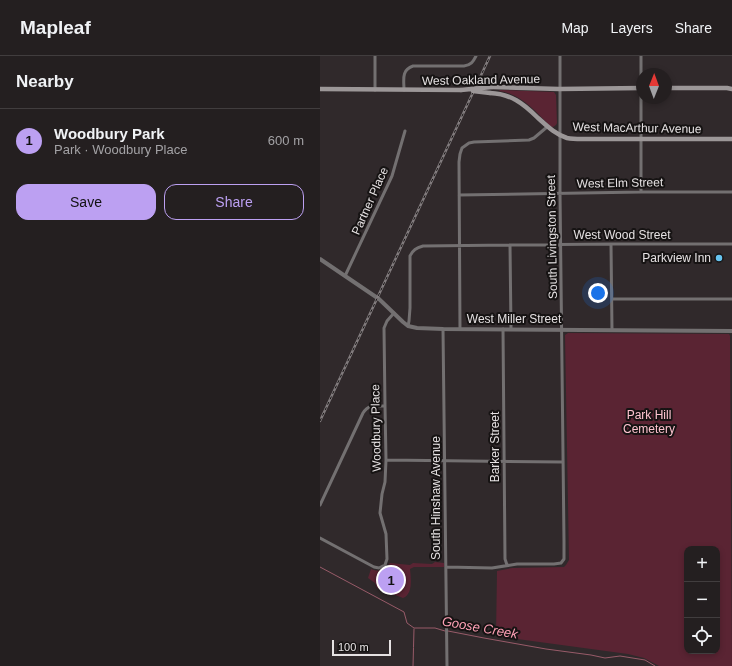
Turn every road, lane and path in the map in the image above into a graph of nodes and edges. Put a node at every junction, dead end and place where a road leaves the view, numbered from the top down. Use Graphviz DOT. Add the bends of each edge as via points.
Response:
graph roads {
  1 [pos="375,56"];
  2 [pos="476,56"];
  3 [pos="560,56"];
  4 [pos="641,56"];
  5 [pos="641,68"];
  6 [pos="636,88"];
  7 [pos="672,88"];
  8 [pos="559,89"];
  9 [pos="732,89"];
  10 [pos="320,90"];
  11 [pos="375,90"];
  12 [pos="404,90"];
  13 [pos="461,90"];
  14 [pos="642,104"];
  15 [pos="547,127"];
  16 [pos="405,131"];
  17 [pos="560,135"];
  18 [pos="641,139"];
  19 [pos="732,139"];
  20 [pos="641,192"];
  21 [pos="732,192"];
  22 [pos="560,193"];
  23 [pos="460,195"];
  24 [pos="561,244"];
  25 [pos="611,244"];
  26 [pos="732,244"];
  27 [pos="510,245"];
  28 [pos="459,246"];
  29 [pos="320,259"];
  30 [pos="345,276"];
  31 [pos="612,299"];
  32 [pos="732,299"];
  33 [pos="394,313"];
  34 [pos="408,326"];
  35 [pos="443,329"];
  36 [pos="460,329"];
  37 [pos="503,329"];
  38 [pos="511,329"];
  39 [pos="562,330"];
  40 [pos="612,330"];
  41 [pos="732,331"];
  42 [pos="385,406"];
  43 [pos="386,460"];
  44 [pos="446,461"];
  45 [pos="504,461"];
  46 [pos="563,462"];
  47 [pos="320,505"];
  48 [pos="320,538"];
  49 [pos="507,565"];
  50 [pos="446,567"];
  51 [pos="447,666"];
  1 -- 11 [label="street"];
  2 -- 12 [label="street" via="471,64 464,66 410,67 404,73"];
  3 -- 8 [label="street, South Livingston Street"];
  4 -- 5 [label="street"];
  6 -- 8 [label="main road, West Oakland Avenue"];
  7 -- 9 [label="main road"];
  8 -- 13 [label="main road, West Oakland Avenue, bridge" via="492,87"];
  8 -- 17 [label="street, South Livingston Street"];
  10 -- 11 [label="main road, West Oakland Avenue"];
  11 -- 12 [label="main road, West Oakland Avenue"];
  12 -- 13 [label="main road, West Oakland Avenue"];
  13 -- 15 [label="main road, West MacArthur Avenue, bridge" via="497,93 516,99"];
  14 -- 18 [label="street"];
  15 -- 17 [label="main road, West MacArthur Avenue"];
  15 -- 23 [label="street" via="529,140 474,142 465,145 460,154"];
  16 -- 30 [label="street, Partner Place" via="392,176"];
  17 -- 18 [label="main road, West MacArthur Avenue" via="582,140"];
  17 -- 22 [label="street, South Livingston Street"];
  18 -- 19 [label="main road, West MacArthur Avenue"];
  18 -- 20 [label="street"];
  20 -- 21 [label="street, West Elm Street"];
  20 -- 22 [label="street, West Elm Street"];
  22 -- 23 [label="street, West Elm Street"];
  22 -- 24 [label="street, South Livingston Street"];
  23 -- 28 [label="street"];
  24 -- 25 [label="street, West Wood Street"];
  24 -- 27 [label="street, West Wood Street"];
  24 -- 39 [label="street, South Livingston Street"];
  25 -- 26 [label="street, West Wood Street"];
  25 -- 31 [label="street"];
  27 -- 28 [label="street, West Wood Street"];
  27 -- 38 [label="street"];
  28 -- 34 [label="street, West Wood Street" via="423,246 413,251 410,256"];
  28 -- 36 [label="street"];
  29 -- 30 [label="street"];
  30 -- 33 [label="street" via="379,299"];
  31 -- 32 [label="street"];
  31 -- 40 [label="street"];
  33 -- 34 [label="street"];
  33 -- 42 [label="street, Woodbury Place" via="384,328"];
  34 -- 35 [label="street, West Miller Street"];
  35 -- 36 [label="street, West Miller Street"];
  35 -- 44 [label="street, South Hinshaw Avenue"];
  36 -- 37 [label="street, West Miller Street"];
  37 -- 38 [label="street, West Miller Street"];
  37 -- 45 [label="street, Barker Street"];
  38 -- 39 [label="street, West Miller Street"];
  39 -- 40 [label="street, West Miller Street"];
  39 -- 46 [label="street, South Livingston Street"];
  40 -- 41 [label="street, West Miller Street"];
  42 -- 43 [label="street, Woodbury Place"];
  42 -- 47 [label="street" via="370,406 363,413"];
  43 -- 44 [label="street"];
  43 -- 48 [label="street, Woodbury Place" via="386,482 380,513 386,534 386,565 374,567"];
  44 -- 45 [label="street"];
  44 -- 50 [label="street, South Hinshaw Avenue"];
  45 -- 46 [label="street"];
  45 -- 49 [label="street, Barker Street"];
  46 -- 49 [label="street, South Livingston Street" via="563,561 558,564"];
  49 -- 50 [label="street" via="492,568"];
  50 -- 51 [label="street, South Hinshaw Avenue"];
}
